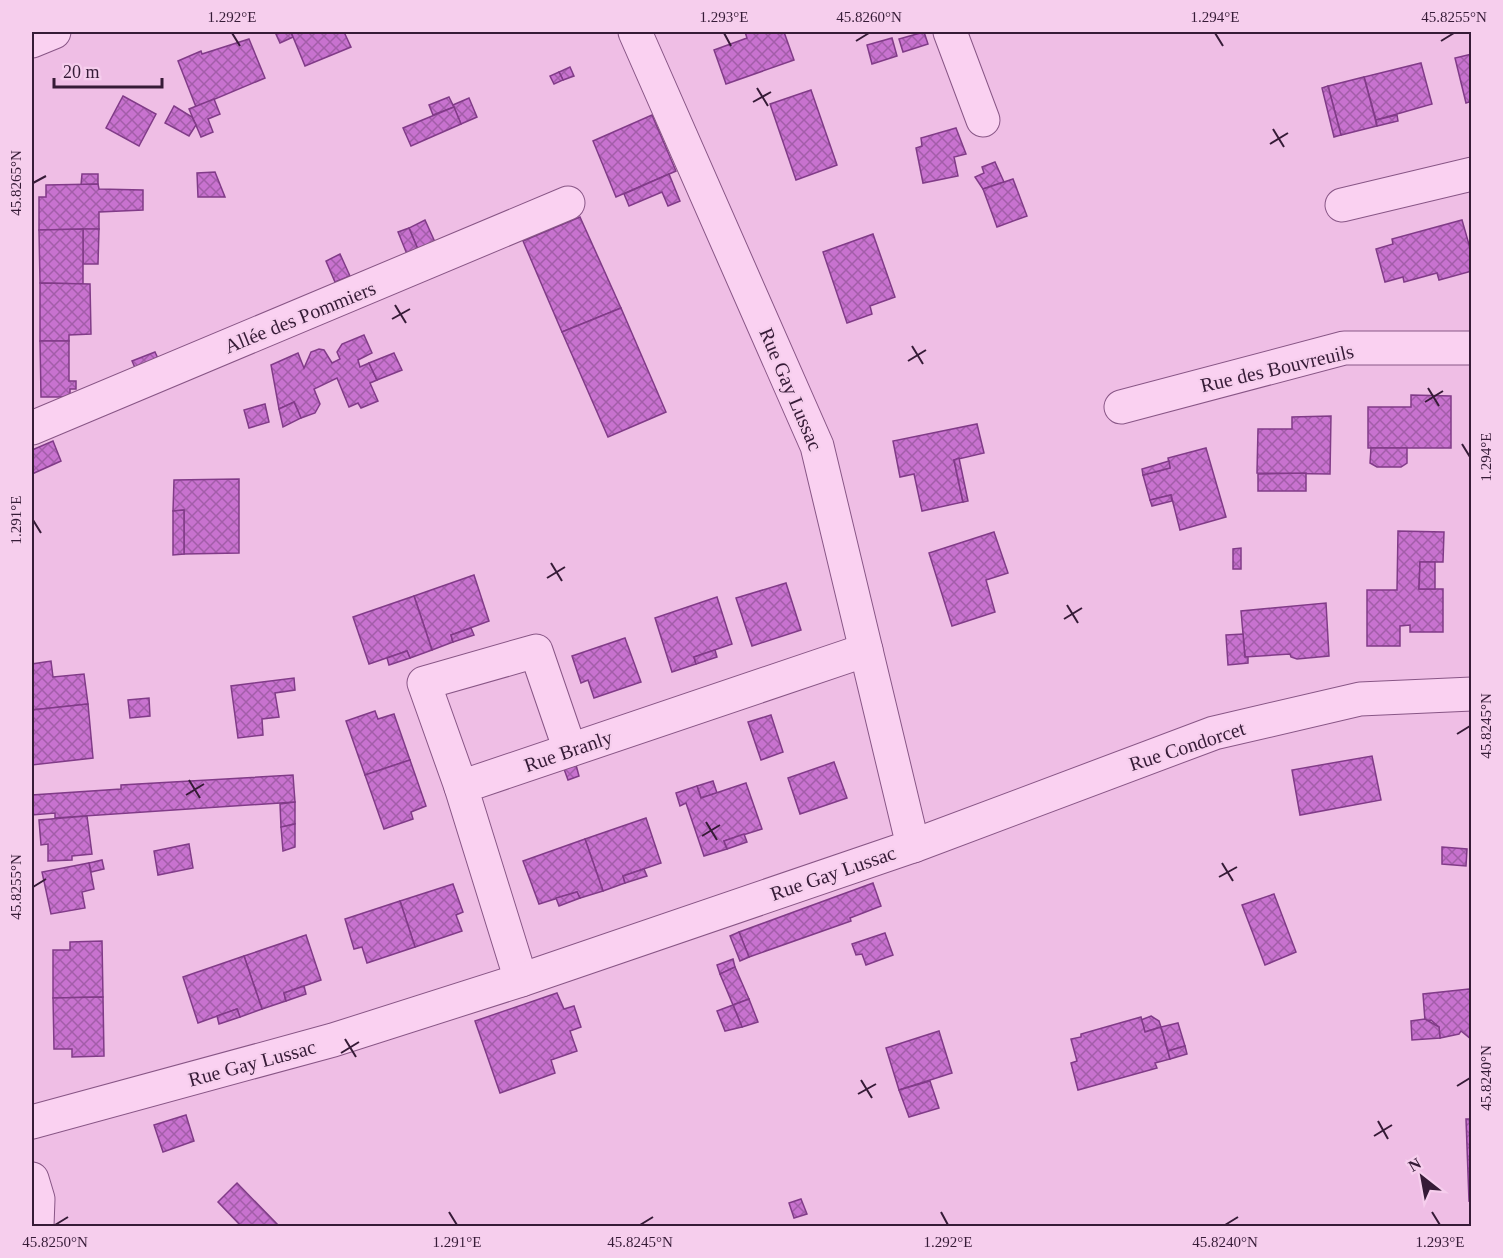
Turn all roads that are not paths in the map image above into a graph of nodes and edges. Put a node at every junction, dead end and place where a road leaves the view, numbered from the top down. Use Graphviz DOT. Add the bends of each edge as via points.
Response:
graph roads {
  1 [pos="54,32"];
  2 [pos="635,32"];
  3 [pos="950,32"];
  4 [pos="32,41"];
  5 [pos="983,120"];
  6 [pos="1472,174"];
  7 [pos="568,203"];
  8 [pos="1342,205"];
  9 [pos="1472,348"];
  10 [pos="1121,407"];
  11 [pos="32,428"];
  12 [pos="866,650"];
  13 [pos="1472,694"];
  14 [pos="570,750"];
  15 [pos="460,787"];
  16 [pos="913,846"];
  17 [pos="521,980"];
  18 [pos="32,1122"];
  19 [pos="32,1179"];
  20 [pos="37,1227"];
  1 -- 4 [label="street"];
  2 -- 12 [label="street, Rue Gay Lussac" via="817,446"];
  3 -- 5 [label="street"];
  6 -- 8 [label="street"];
  7 -- 11 [label="street, Allée des Pommiers"];
  9 -- 10 [label="street, Rue des Bouvreuils" via="1344,348"];
  12 -- 14 [label="street, Rue Branly"];
  12 -- 16 [label="street, Rue Gay Lussac"];
  13 -- 16 [label="street, Rue Condorcet" via="1360,699 1214,733"];
  14 -- 15 [label="street, Rue Branly"];
  14 -- 15 [label="street" via="536,651 424,683"];
  15 -- 17 [label="street"];
  16 -- 17 [label="street, Rue Gay Lussac"];
  17 -- 18 [label="street, Rue Gay Lussac" via="333,1040"];
  19 -- 20 [label="street" via="38,1199"];
}
